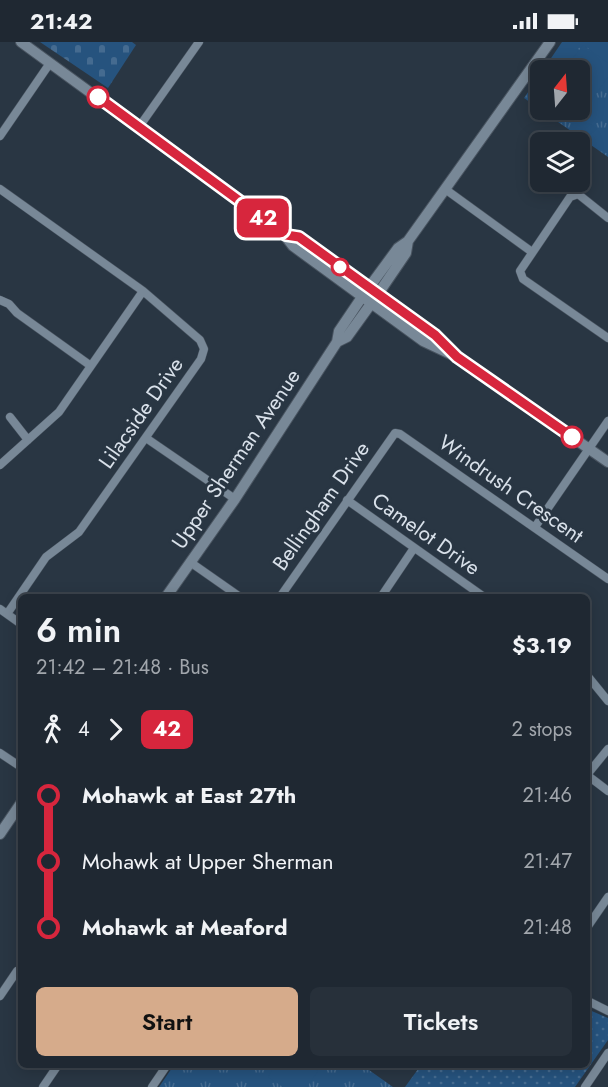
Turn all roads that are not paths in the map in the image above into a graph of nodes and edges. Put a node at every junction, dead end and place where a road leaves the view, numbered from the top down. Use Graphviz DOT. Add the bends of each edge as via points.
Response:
graph roads {
  1 [pos="21,42"];
  2 [pos="199,42"];
  3 [pos="550,42"];
  4 [pos="50,63"];
  5 [pos="139,127"];
  6 [pos="0,136"];
  7 [pos="0,189"];
  8 [pos="445,189"];
  9 [pos="608,218"];
  10 [pos="286,235"];
  11 [pos="532,252"];
  12 [pos="143,291"];
  13 [pos="374,291"];
  14 [pos="0,300"];
  15 [pos="366,301"];
  16 [pos="608,338"];
  17 [pos="457,357"];
  18 [pos="91,366"];
  19 [pos="10,417"];
  20 [pos="608,421"];
  21 [pos="393,435"];
  22 [pos="146,438"];
  23 [pos="28,440"];
  24 [pos="589,448"];
  25 [pos="608,462"];
  26 [pos="0,465"];
  27 [pos="235,500"];
  28 [pos="347,500"];
  29 [pos="535,527"];
  30 [pos="414,548"];
  31 [pos="190,562"];
  32 [pos="608,579"];
  33 [pos="168,594"];
  34 [pos="236,594"];
  35 [pos="282,594"];
  36 [pos="383,594"];
  37 [pos="480,594"];
  38 [pos="3,612"];
  39 [pos="18,622"];
  40 [pos="590,679"];
  41 [pos="608,701"];
  42 [pos="608,749"];
  43 [pos="0,753"];
  44 [pos="18,765"];
  45 [pos="590,772"];
  46 [pos="590,778"];
  47 [pos="608,791"];
  48 [pos="18,807"];
  49 [pos="0,834"];
  50 [pos="608,898"];
  51 [pos="590,923"];
  52 [pos="17,970"];
  53 [pos="0,996"];
  54 [pos="590,1002"];
  55 [pos="608,1011"];
  56 [pos="608,1053"];
  57 [pos="56,1068"];
  58 [pos="165,1068"];
  59 [pos="43,1087"];
  60 [pos="153,1087"];
  61 [pos="585,1087"];
  1 -- 4 [label="main road"];
  2 -- 5 [label="street"];
  3 -- 8 [label="main road, Upper Sherman Avenue"];
  4 -- 5 [label="main road"];
  4 -- 6 [label="street"];
  5 -- 10 [label="main road"];
  7 -- 12 [label="street, Lilacside Drive"];
  8 -- 11 [label="street"];
  8 -- 13 [label="main road, Upper Sherman Avenue" via="408,241 398,248"];
  9 -- 11 [label="street" via="578,194 570,197"];
  10 -- 13 [label="main road" via="299,237"];
  10 -- 15 [label="main road" via="293,246"];
  11 -- 16 [label="street" via="520,272 523,279"];
  12 -- 18 [label="street"];
  12 -- 22 [label="street, Lilacside Drive" via="200,340 204,349"];
  13 -- 15 [label="main road, Upper Sherman Avenue"];
  13 -- 17 [label="main road" via="435,335"];
  14 -- 18 [label="street"];
  15 -- 17 [label="main road" via="423,342"];
  15 -- 27 [label="main road, Upper Sherman Avenue" via="339,331 337,342"];
  17 -- 24 [label="main road"];
  18 -- 23 [label="street" via="59,412"];
  19 -- 23 [label="street"];
  20 -- 24 [label="street"];
  21 -- 28 [label="street, Bellingham Drive"];
  21 -- 29 [label="street, Windrush Crescent" via="400,434"];
  22 -- 27 [label="street"];
  22 -- 38 [label="street, Lilacside Drive" via="79,532 46,557"];
  23 -- 26 [label="street"];
  24 -- 25 [label="main road"];
  24 -- 29 [label="street"];
  27 -- 31 [label="main road, Upper Sherman Avenue"];
  28 -- 30 [label="street, Camelot Drive"];
  28 -- 35 [label="street, Bellingham Drive"];
  29 -- 32 [label="street, Windrush Crescent"];
  30 -- 36 [label="street"];
  30 -- 37 [label="street, Camelot Drive"];
  31 -- 33 [label="main road, Upper Sherman Avenue"];
  31 -- 34 [label="street"];
  38 -- 39 [label="street"];
  40 -- 41 [label="street"];
  42 -- 45 [label="street"];
  43 -- 44 [label="street"];
  46 -- 47 [label="street"];
  48 -- 49 [label="main road"];
  50 -- 51 [label="street"];
  52 -- 53 [label="street"];
  54 -- 55 [label="street"];
  56 -- 61 [label="street"];
  57 -- 59 [label="street"];
  58 -- 60 [label="street"];
}
